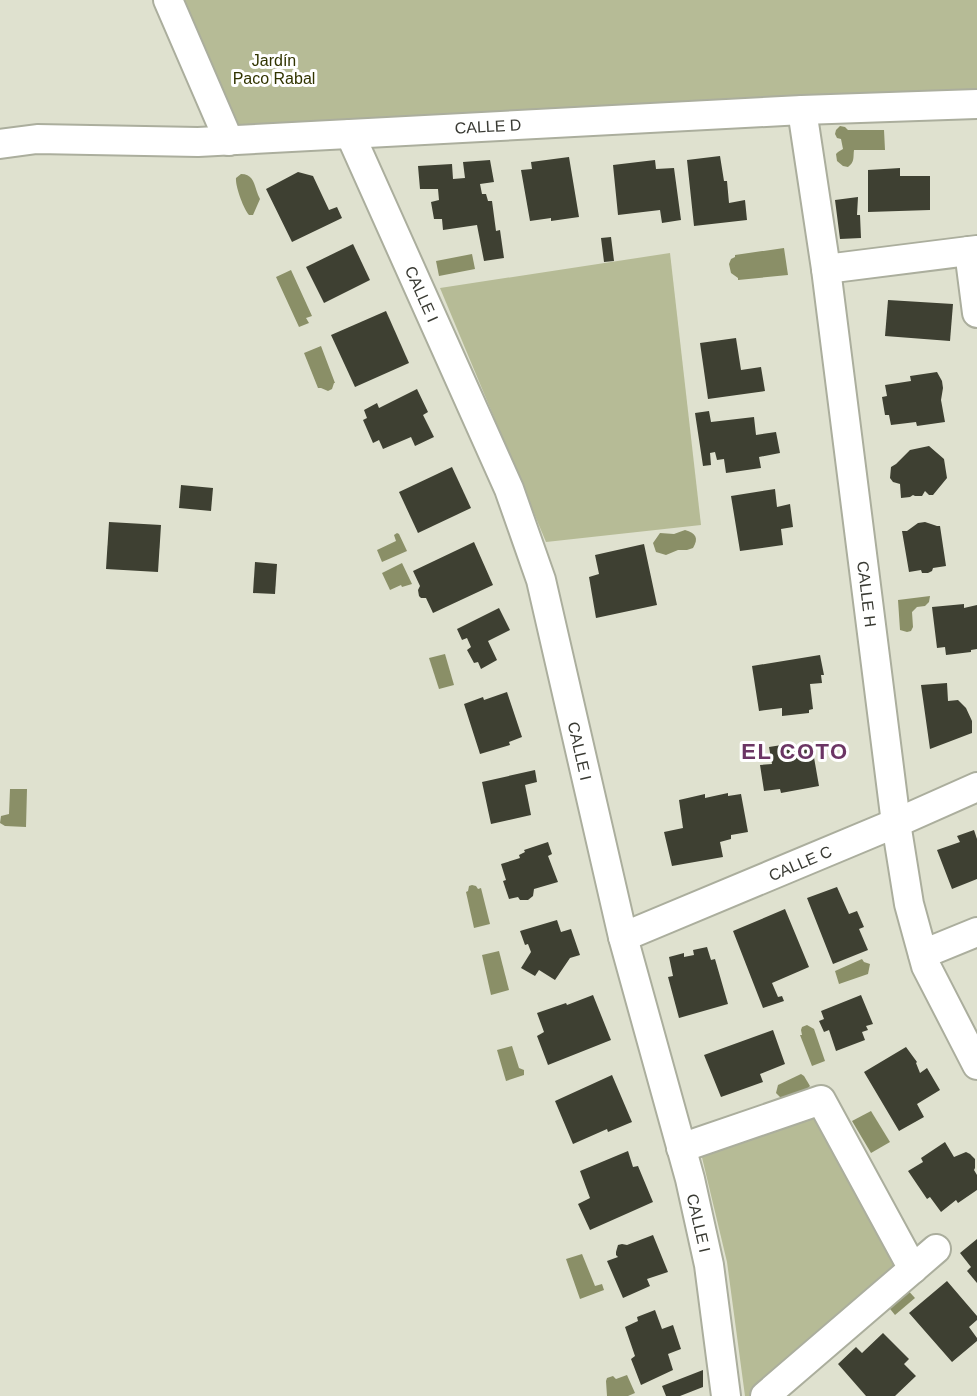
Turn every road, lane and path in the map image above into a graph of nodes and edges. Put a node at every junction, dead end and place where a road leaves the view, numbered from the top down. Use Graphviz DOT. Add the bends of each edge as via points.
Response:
graph roads {
  1 [pos="168,0"];
  2 [pos="977,104"];
  3 [pos="802,110"];
  4 [pos="350,134"];
  5 [pos="230,141"];
  6 [pos="0,144"];
  7 [pos="973,251"];
  8 [pos="826,269"];
  9 [pos="977,313"];
  10 [pos="977,787"];
  11 [pos="897,823"];
  12 [pos="977,932"];
  13 [pos="623,937"];
  14 [pos="923,954"];
  15 [pos="977,1065"];
  16 [pos="681,1148"];
  17 [pos="936,1249"];
  18 [pos="913,1269"];
  19 [pos="726,1396"];
  20 [pos="765,1396"];
  1 -- 5 [label="street"];
  2 -- 3 [label="street, CALLE D"];
  3 -- 4 [label="street, CALLE D"];
  3 -- 8 [label="street, CALLE H"];
  4 -- 5 [label="street, CALLE D"];
  4 -- 13 [label="street, CALLE I" via="509,489 537,570"];
  5 -- 6 [label="street, CALLE D" via="37,139"];
  7 -- 8 [label="street"];
  7 -- 9 [label="street"];
  8 -- 11 [label="street, CALLE H"];
  10 -- 11 [label="street, CALLE C"];
  11 -- 13 [label="street, CALLE C"];
  11 -- 14 [label="street, CALLE H" via="909,904"];
  12 -- 14 [label="street"];
  13 -- 16 [label="street, CALLE I"];
  14 -- 15 [label="street, CALLE H"];
  16 -- 18 [label="street" via="820,1100"];
  16 -- 19 [label="street, CALLE I" via="709,1265"];
  17 -- 18 [label="street"];
  18 -- 20 [label="street"];
}
